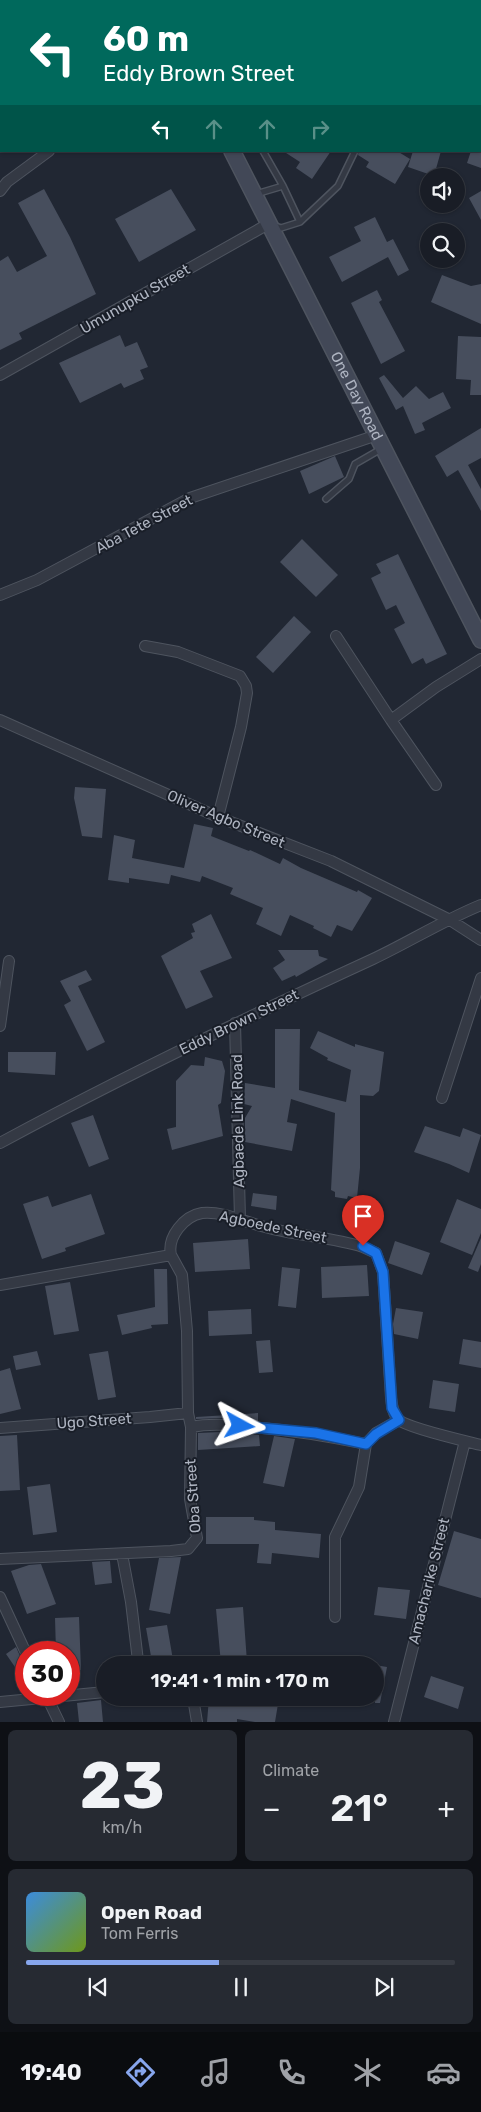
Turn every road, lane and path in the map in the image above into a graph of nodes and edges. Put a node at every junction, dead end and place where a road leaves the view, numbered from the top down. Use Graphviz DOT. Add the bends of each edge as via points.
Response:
graph roads {
  1 [pos="49,152"];
  2 [pos="233,152"];
  3 [pos="264,152"];
  4 [pos="355,152"];
  5 [pos="283,186"];
  6 [pos="0,191"];
  7 [pos="255,194"];
  8 [pos="300,222"];
  9 [pos="270,224"];
  10 [pos="0,376"];
  11 [pos="380,442"];
  12 [pos="326,500"];
  13 [pos="0,595"];
  14 [pos="336,636"];
  15 [pos="481,640"];
  16 [pos="145,646"];
  17 [pos="481,659"];
  18 [pos="0,720"];
  19 [pos="391,720"];
  20 [pos="436,785"];
  21 [pos="218,817"];
  22 [pos="481,905"];
  23 [pos="450,920"];
  24 [pos="481,940"];
  25 [pos="9,961"];
  26 [pos="481,978"];
  27 [pos="235,1023"];
  28 [pos="0,1026"];
  29 [pos="442,1098"];
  30 [pos="0,1143"];
  31 [pos="240,1219"];
  32 [pos="171,1255"];
  33 [pos="0,1285"];
  34 [pos="188,1413"];
  35 [pos="399,1420"];
  36 [pos="191,1427"];
  37 [pos="0,1428"];
  38 [pos="465,1441"];
  39 [pos="366,1444"];
  40 [pos="481,1445"];
  41 [pos="122,1554"];
  42 [pos="0,1559"];
  43 [pos="0,1597"];
  44 [pos="335,1617"];
  45 [pos="20,1641"];
  46 [pos="137,1656"];
  47 [pos="96,1693"];
  48 [pos="80,1694"];
  49 [pos="15,1700"];
  50 [pos="0,1702"];
  51 [pos="52,1706"];
  52 [pos="194,1706"];
  53 [pos="59,1722"];
  54 [pos="197,1722"];
  55 [pos="394,1722"];
  1 -- 6 [label="street" via="7,182"];
  2 -- 7 [label="main road, One Day Road"];
  3 -- 5 [label="lane"];
  4 -- 8 [label="lane" via="338,186"];
  5 -- 7 [label="lane"];
  5 -- 8 [label="lane"];
  7 -- 9 [label="main road, One Day Road"];
  8 -- 9 [label="lane" via="281,228"];
  9 -- 10 [label="street, Umunupku Street"];
  9 -- 11 [label="main road, One Day Road"];
  11 -- 12 [label="lane" via="355,464 349,479"];
  11 -- 13 [label="street, Aba Tete Street" via="190,498 37,580"];
  11 -- 15 [label="main road, One Day Road"];
  14 -- 19 [label="street"];
  16 -- 21 [label="street" via="178,652 240,676 246,686 241,727"];
  17 -- 19 [label="street"];
  18 -- 21 [label="street, Oliver Agbo Street"];
  19 -- 20 [label="street"];
  21 -- 23 [label="street, Oliver Agbo Street" via="331,861"];
  22 -- 23 [label="street, Eddy Brown Street"];
  23 -- 24 [label="street, Oliver Agbo Street"];
  23 -- 27 [label="street, Eddy Brown Street"];
  25 -- 28 [label="street"];
  26 -- 29 [label="street"];
  27 -- 30 [label="street, Eddy Brown Street"];
  27 -- 31 [label="street, Agbaede Link Road"];
  31 -- 32 [label="street, Agboede Street" via="207,1213 193,1215 178,1228"];
  31 -- 35 [label="street, Agboede Street" via="264,1227 352,1243 376,1253 383,1272 392,1408"];
  32 -- 33 [label="street"];
  32 -- 34 [label="street, Oba Street" via="182,1275 187,1331"];
  34 -- 36 [label="street, Oba Street"];
  34 -- 37 [label="street, Ugo Street"];
  35 -- 38 [label="street"];
  35 -- 39 [label="street"];
  36 -- 39 [label="street" via="224,1424 272,1428"];
  36 -- 41 [label="street, Oba Street" via="190,1499 197,1538 194,1544 188,1549"];
  38 -- 40 [label="street"];
  38 -- 55 [label="street, Amacharike Street"];
  39 -- 44 [label="street" via="359,1487 335,1537"];
  41 -- 42 [label="street, Oba Street"];
  41 -- 46 [label="street"];
  43 -- 45 [label="street"];
  47 -- 48 [label="street"];
  49 -- 50 [label="street"];
  51 -- 53 [label="street"];
  52 -- 54 [label="street"];
}
